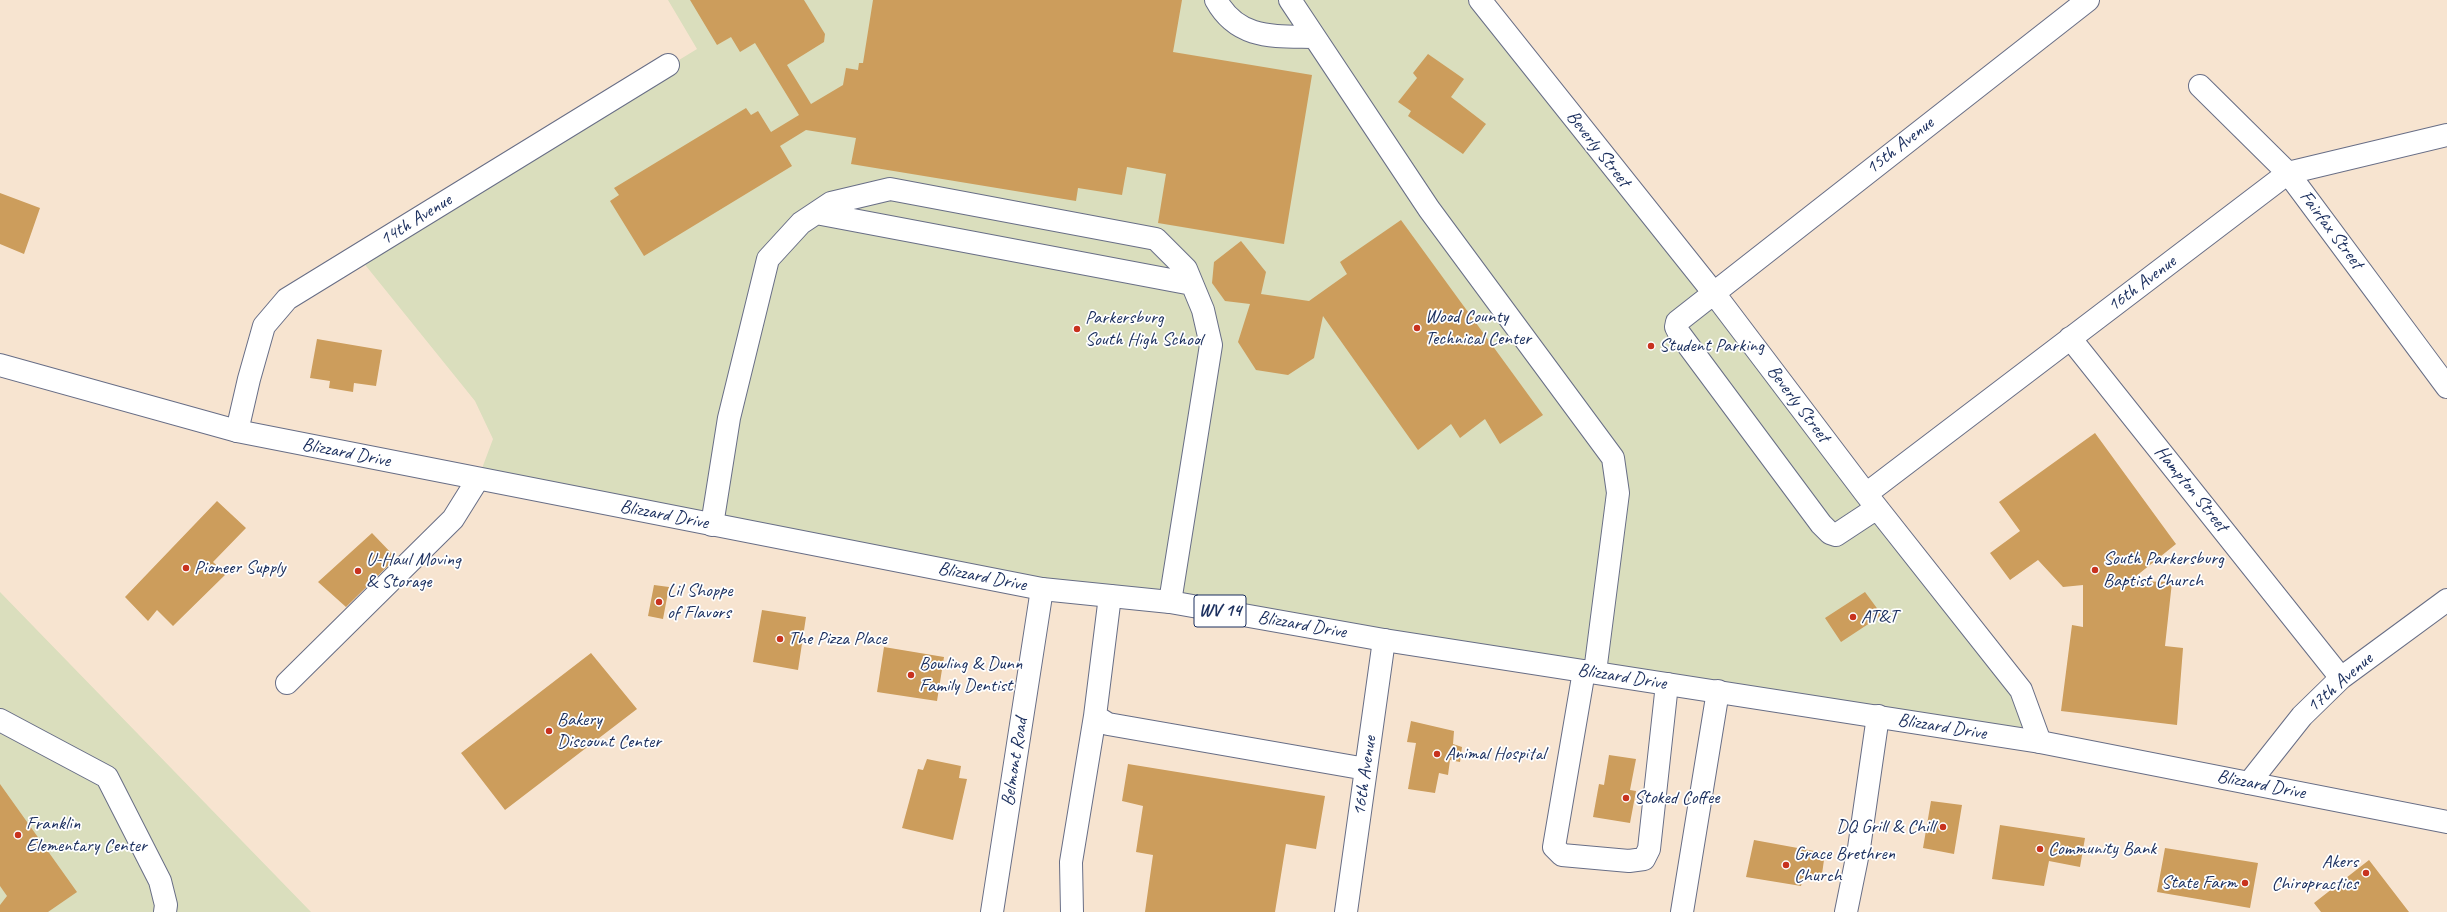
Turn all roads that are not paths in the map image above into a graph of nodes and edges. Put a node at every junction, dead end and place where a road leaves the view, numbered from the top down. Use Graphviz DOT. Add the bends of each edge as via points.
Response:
graph roads {
  1 [pos="1216,0"];
  2 [pos="1290,0"];
  3 [pos="1480,0"];
  4 [pos="2088,0"];
  5 [pos="1314,37"];
  6 [pos="668,66"];
  7 [pos="2200,86"];
  8 [pos="2447,135"];
  9 [pos="2288,173"];
  10 [pos="816,213"];
  11 [pos="1192,284"];
  12 [pos="1713,292"];
  13 [pos="1679,333"];
  14 [pos="2070,338"];
  15 [pos="0,365"];
  16 [pos="2447,387"];
  17 [pos="237,431"];
  18 [pos="478,479"];
  19 [pos="1872,501"];
  20 [pos="712,525"];
  21 [pos="1042,589"];
  22 [pos="1110,596"];
  23 [pos="2447,600"];
  24 [pos="1170,602"];
  25 [pos="1384,640"];
  26 [pos="1589,672"];
  27 [pos="2341,678"];
  28 [pos="287,682"];
  29 [pos="1667,684"];
  30 [pos="1718,691"];
  31 [pos="1095,716"];
  32 [pos="1878,716"];
  33 [pos="0,720"];
  34 [pos="2040,742"];
  35 [pos="1366,769"];
  36 [pos="2249,783"];
  37 [pos="2447,822"];
  38 [pos="165,912"];
  39 [pos="992,912"];
  40 [pos="1072,912"];
  41 [pos="1346,912"];
  42 [pos="1682,912"];
  43 [pos="1846,912"];
  1 -- 5 [label="street" via="1234,23 1264,35"];
  2 -- 5 [label="street"];
  3 -- 12 [label="street, Beverly Street"];
  4 -- 12 [label="street, 15th Avenue"];
  5 -- 26 [label="street" via="1428,209 1613,458 1618,493"];
  6 -- 17 [label="street, 14th Avenue" via="287,299 264,326 248,378"];
  7 -- 9 [label="street, Fairfax Street"];
  8 -- 9 [label="street, 16th Avenue"];
  9 -- 14 [label="street, 16th Avenue"];
  9 -- 16 [label="street, Fairfax Street"];
  10 -- 11 [label="street"];
  10 -- 11 [label="street" via="831,204 890,189 1148,237 1156,239 1186,270"];
  10 -- 20 [label="street" via="801,223 768,259 729,418"];
  11 -- 24 [label="street" via="1203,310 1211,345"];
  12 -- 13 [label="street, 15th Avenue" via="1677,322"];
  12 -- 19 [label="street, Beverly Street"];
  13 -- 19 [label="street, 16th Avenue" via="1830,533 1836,535"];
  14 -- 19 [label="street, 16th Avenue"];
  14 -- 27 [label="street, Hampton Street"];
  15 -- 17 [label="street, Blizzard Drive / WV 14"];
  17 -- 18 [label="street, Blizzard Drive / WV 14"];
  18 -- 20 [label="street, Blizzard Drive / WV 14"];
  18 -- 28 [label="street" via="453,519"];
  19 -- 34 [label="street, Beverly Street" via="2021,690"];
  20 -- 21 [label="street, Blizzard Drive / WV 14"];
  21 -- 22 [label="street, Blizzard Drive / WV 14"];
  21 -- 39 [label="street, Belmont Road"];
  22 -- 24 [label="street, Blizzard Drive / WV 14"];
  22 -- 31 [label="street"];
  23 -- 27 [label="street, 17th Avenue"];
  24 -- 25 [label="street, Blizzard Drive / WV 14"];
  25 -- 26 [label="street, Blizzard Drive / WV 14"];
  25 -- 35 [label="street, 16th Avenue"];
  26 -- 29 [label="street, Blizzard Drive / WV 14"];
  26 -- 29 [label="street" via="1554,847 1562,855 1629,861 1644,859 1649,849"];
  27 -- 36 [label="street, 17th Avenue" via="2302,716"];
  29 -- 30 [label="street, Blizzard Drive / WV 14"];
  30 -- 32 [label="street, Blizzard Drive / WV 14"];
  30 -- 42 [label="street"];
  31 -- 35 [label="street" via="1108,724"];
  31 -- 40 [label="street" via="1071,862"];
  32 -- 34 [label="street, Blizzard Drive / WV 14"];
  32 -- 43 [label="street" via="1859,848"];
  33 -- 38 [label="street" via="108,777 160,881 166,905"];
  34 -- 36 [label="street, Blizzard Drive / WV 14"];
  35 -- 41 [label="street, 16th Avenue"];
  36 -- 37 [label="street, Blizzard Drive / WV 14"];
}
